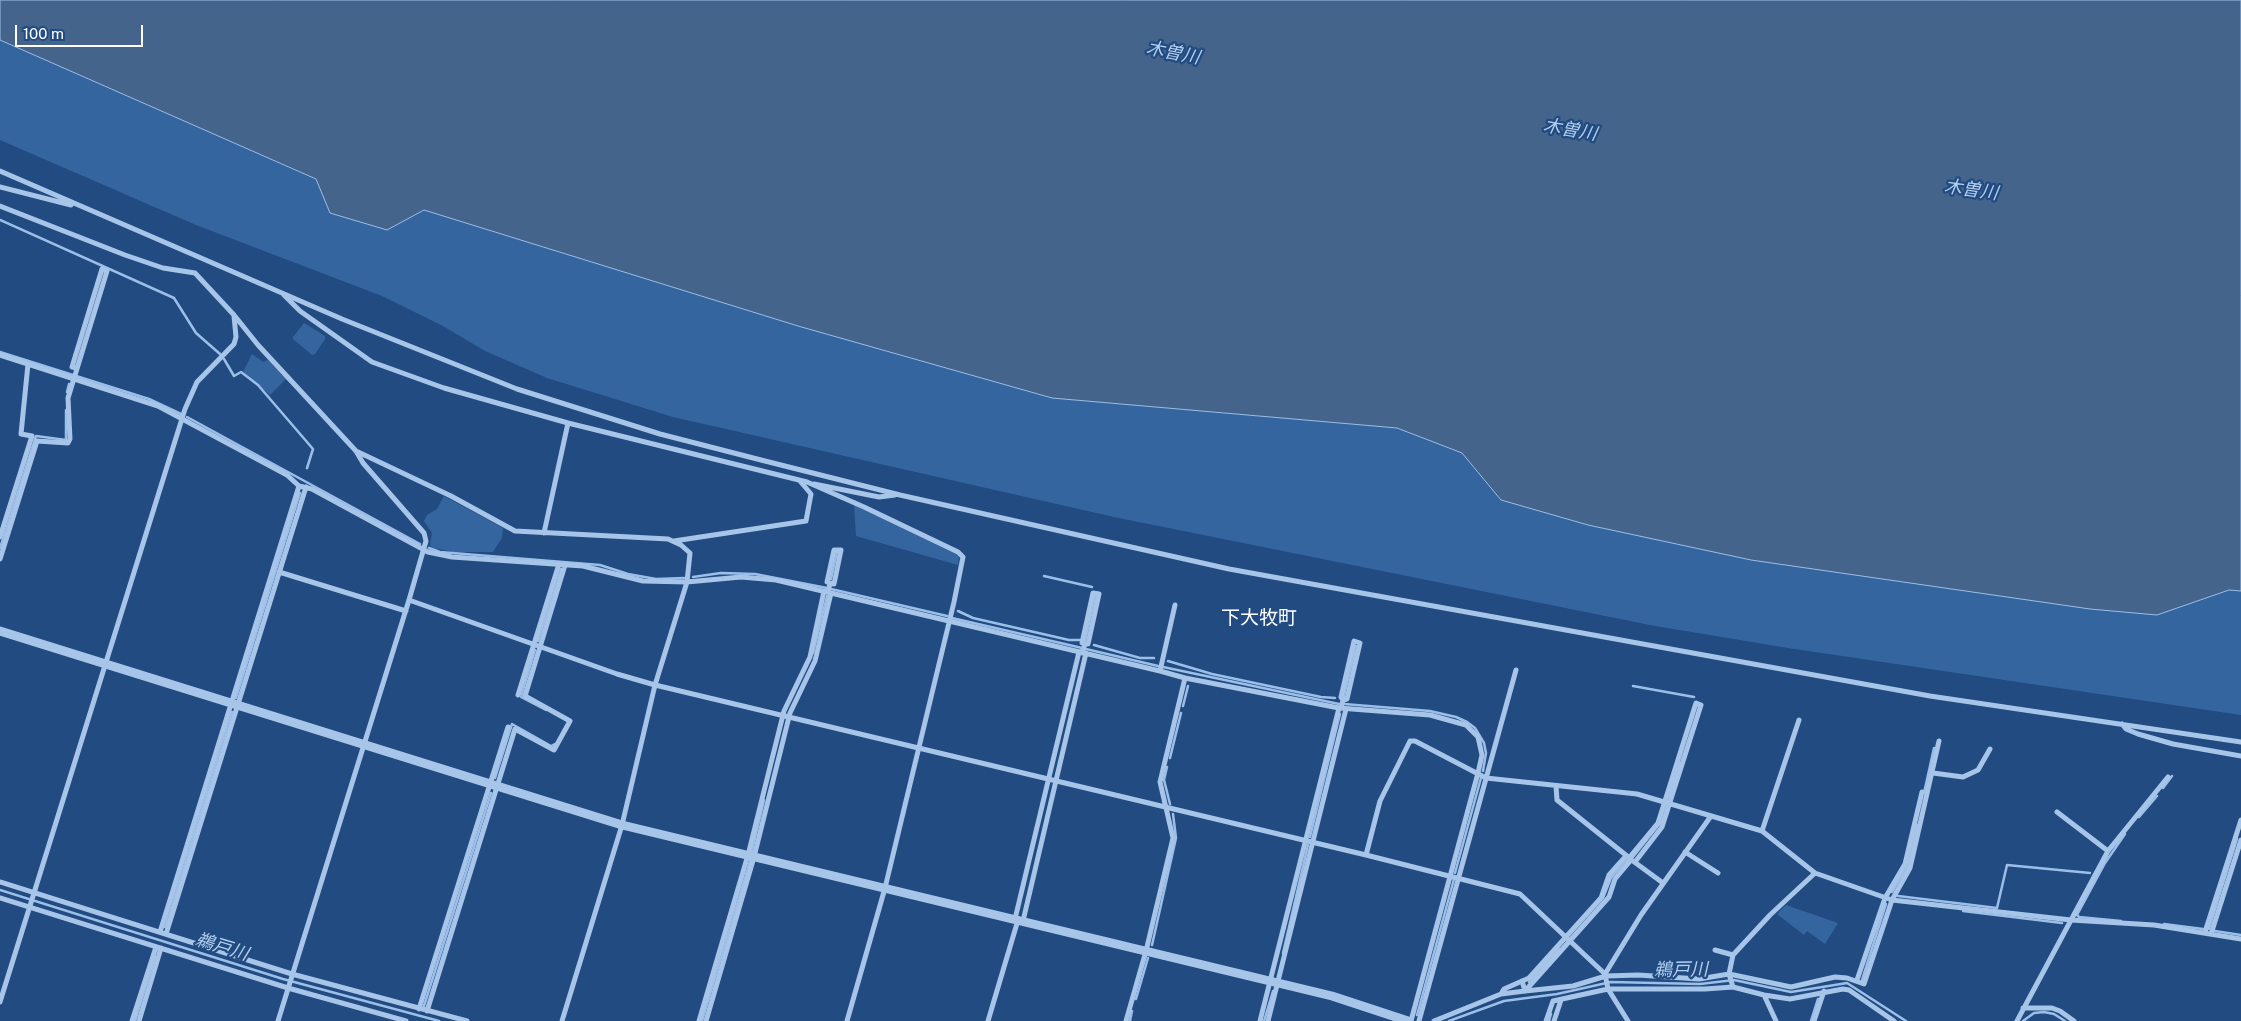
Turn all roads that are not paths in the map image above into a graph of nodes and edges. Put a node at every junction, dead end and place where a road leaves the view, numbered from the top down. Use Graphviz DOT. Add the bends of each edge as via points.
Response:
graph roads {
  1 [pos="0,171"];
  2 [pos="0,187"];
  3 [pos="0,206"];
  4 [pos="86,209"];
  5 [pos="280,292"];
  6 [pos="234,315"];
  7 [pos="0,355"];
  8 [pos="28,364"];
  9 [pos="75,374"];
  10 [pos="182,418"];
  11 [pos="568,423"];
  12 [pos="356,451"];
  13 [pos="799,480"];
  14 [pos="807,482"];
  15 [pos="303,487"];
  16 [pos="900,495"];
  17 [pos="544,533"];
  18 [pos="0,538"];
  19 [pos="673,541"];
  20 [pos="424,550"];
  21 [pos="0,559"];
  22 [pos="559,564"];
  23 [pos="565,565"];
  24 [pos="279,572"];
  25 [pos="687,582"];
  26 [pos="830,583"];
  27 [pos="828,592"];
  28 [pos="409,600"];
  29 [pos="1175,605"];
  30 [pos="406,611"];
  31 [pos="949,621"];
  32 [pos="0,631"];
  33 [pos="534,644"];
  34 [pos="1085,644"];
  35 [pos="541,647"];
  36 [pos="1082,653"];
  37 [pos="105,664"];
  38 [pos="1516,670"];
  39 [pos="1160,671"];
  40 [pos="1185,678"];
  41 [pos="655,685"];
  42 [pos="518,695"];
  43 [pos="1343,700"];
  44 [pos="234,705"];
  45 [pos="1342,708"];
  46 [pos="783,714"];
  47 [pos="789,716"];
  48 [pos="1799,720"];
  49 [pos="2122,724"];
  50 [pos="508,728"];
  51 [pos="1939,741"];
  52 [pos="2241,742"];
  53 [pos="363,745"];
  54 [pos="919,747"];
  55 [pos="1990,749"];
  56 [pos="2241,756"];
  57 [pos="1478,773"];
  58 [pos="1933,773"];
  59 [pos="1048,778"];
  60 [pos="1486,778"];
  61 [pos="2168,778"];
  62 [pos="1054,780"];
  63 [pos="493,786"];
  64 [pos="1556,786"];
  65 [pos="1922,792"];
  66 [pos="1664,802"];
  67 [pos="1670,804"];
  68 [pos="1166,807"];
  69 [pos="2056,812"];
  70 [pos="1711,816"];
  71 [pos="2241,820"];
  72 [pos="622,825"];
  73 [pos="1762,831"];
  74 [pos="1306,840"];
  75 [pos="2241,840"];
  76 [pos="1313,842"];
  77 [pos="2108,851"];
  78 [pos="1685,852"];
  79 [pos="1366,855"];
  80 [pos="751,856"];
  81 [pos="1630,859"];
  82 [pos="1815,872"];
  83 [pos="1718,873"];
  84 [pos="1451,875"];
  85 [pos="1459,878"];
  86 [pos="0,882"];
  87 [pos="1663,883"];
  88 [pos="885,888"];
  89 [pos="34,894"];
  90 [pos="0,898"];
  91 [pos="1885,898"];
  92 [pos="1892,900"];
  93 [pos="30,906"];
  94 [pos="1019,920"];
  95 [pos="2070,920"];
  96 [pos="160,932"];
  97 [pos="2208,933"];
  98 [pos="166,934"];
  99 [pos="1566,936"];
  100 [pos="2241,939"];
  101 [pos="1570,941"];
  102 [pos="159,948"];
  103 [pos="1715,950"];
  104 [pos="1146,951"];
  105 [pos="1733,955"];
  106 [pos="292,975"];
  107 [pos="1729,975"];
  108 [pos="1606,976"];
  109 [pos="1857,980"];
  110 [pos="1522,981"];
  111 [pos="1276,982"];
  112 [pos="1733,985"];
  113 [pos="288,987"];
  114 [pos="1607,988"];
  115 [pos="1525,991"];
  116 [pos="1824,991"];
  117 [pos="1501,994"];
  118 [pos="1764,995"];
  119 [pos="1561,1000"];
  120 [pos="0,1002"];
  121 [pos="2023,1008"];
  122 [pos="419,1009"];
  123 [pos="427,1011"];
  124 [pos="132,1021"];
  125 [pos="139,1021"];
  126 [pos="278,1021"];
  127 [pos="406,1021"];
  128 [pos="466,1021"];
  129 [pos="562,1021"];
  130 [pos="699,1021"];
  131 [pos="706,1021"];
  132 [pos="847,1021"];
  133 [pos="988,1021"];
  134 [pos="1126,1021"];
  135 [pos="1260,1021"];
  136 [pos="1268,1021"];
  137 [pos="1410,1021"];
  138 [pos="1419,1021"];
  139 [pos="1434,1021"];
  140 [pos="1546,1021"];
  141 [pos="1554,1021"];
  142 [pos="1628,1021"];
  143 [pos="1776,1021"];
  144 [pos="1814,1021"];
  145 [pos="1894,1021"];
  146 [pos="2017,1021"];
  147 [pos="2074,1021"];
  1 -- 4 [label="street"];
  2 -- 4 [label="street"];
  3 -- 6 [label="street" via="126,256 163,268 195,273"];
  4 -- 5 [label="street"];
  5 -- 11 [label="street" via="300,311 372,362 444,388"];
  5 -- 16 [label="street" via="517,389 660,434"];
  6 -- 10 [label="street" via="234,344 197,382"];
  6 -- 12 [label="street"];
  7 -- 8 [label="street"];
  8 -- 9 [label="street"];
  8 -- 18 [label="street" via="21,434 32,436"];
  9 -- 9 [label="street" via="107,271 102,269 72,367"];
  9 -- 10 [label="street"];
  9 -- 21 [label="street" via="68,398 70,439 68,443 37,440"];
  10 -- 15 [label="street"];
  10 -- 37 [label="street"];
  11 -- 13 [label="street"];
  11 -- 17 [label="street"];
  12 -- 17 [label="street" via="451,496 515,531"];
  12 -- 20 [label="street" via="424,533"];
  13 -- 14 [label="street"];
  13 -- 19 [label="street" via="811,494 806,521"];
  14 -- 16 [label="street" via="879,497"];
  14 -- 31 [label="street" via="958,552 963,557 962,565"];
  15 -- 20 [label="street" via="312,488"];
  15 -- 24 [label="street"];
  15 -- 44 [label="street"];
  16 -- 49 [label="street" via="1239,570 1930,696"];
  17 -- 19 [label="street"];
  19 -- 25 [label="street" via="690,552"];
  20 -- 22 [label="street" via="452,557"];
  20 -- 28 [label="street"];
  22 -- 23 [label="street"];
  22 -- 33 [label="street"];
  23 -- 25 [label="street" via="599,569 643,581"];
  23 -- 35 [label="street"];
  24 -- 30 [label="street"];
  24 -- 44 [label="street"];
  25 -- 27 [label="street" via="755,577"];
  25 -- 41 [label="street"];
  26 -- 26 [label="street" via="834,584 841,550 834,550 827,582"];
  26 -- 27 [label="street"];
  27 -- 31 [label="street"];
  27 -- 46 [label="street" via="810,657"];
  27 -- 47 [label="street" via="816,661"];
  28 -- 30 [label="street"];
  28 -- 33 [label="street"];
  29 -- 39 [label="street"];
  30 -- 53 [label="street"];
  31 -- 36 [label="street"];
  31 -- 54 [label="street"];
  32 -- 37 [label="street"];
  33 -- 35 [label="street"];
  33 -- 42 [label="street"];
  34 -- 34 [label="street" via="1088,644 1099,594 1093,593 1082,643"];
  34 -- 36 [label="street"];
  35 -- 41 [label="street"];
  35 -- 63 [label="street" via="525,696 570,721 554,750 515,730"];
  36 -- 39 [label="street"];
  36 -- 59 [label="street"];
  36 -- 62 [label="street"];
  37 -- 44 [label="street"];
  37 -- 89 [label="street"];
  38 -- 60 [label="street"];
  39 -- 40 [label="street"];
  40 -- 45 [label="street"];
  40 -- 68 [label="street" via="1160,782"];
  41 -- 46 [label="street"];
  41 -- 72 [label="street"];
  43 -- 43 [label="street" via="1347,699 1360,643 1354,641 1341,697"];
  43 -- 45 [label="street"];
  44 -- 53 [label="street"];
  44 -- 96 [label="street"];
  44 -- 98 [label="street"];
  45 -- 57 [label="street" via="1430,715 1466,725 1481,745"];
  45 -- 74 [label="street"];
  45 -- 76 [label="street"];
  46 -- 47 [label="street"];
  46 -- 80 [label="street"];
  47 -- 54 [label="street"];
  47 -- 80 [label="street"];
  48 -- 73 [label="street"];
  49 -- 52 [label="street"];
  49 -- 56 [label="street" via="2138,734 2173,744"];
  50 -- 63 [label="street"];
  51 -- 58 [label="street"];
  53 -- 63 [label="street"];
  53 -- 106 [label="street"];
  54 -- 59 [label="street"];
  54 -- 88 [label="street"];
  55 -- 58 [label="street" via="1978,770 1963,777"];
  57 -- 60 [label="street"];
  57 -- 79 [label="street" via="1415,740 1410,741 1380,801"];
  57 -- 84 [label="street"];
  58 -- 92 [label="street" via="1910,868"];
  59 -- 62 [label="street"];
  59 -- 94 [label="street"];
  60 -- 64 [label="street"];
  60 -- 85 [label="street"];
  61 -- 77 [label="street"];
  62 -- 68 [label="street"];
  62 -- 94 [label="street"];
  63 -- 72 [label="street"];
  63 -- 122 [label="street"];
  63 -- 123 [label="street"];
  64 -- 66 [label="street" via="1637,794"];
  64 -- 81 [label="street" via="1557,800"];
  65 -- 91 [label="street" via="1905,864"];
  66 -- 67 [label="street"];
  66 -- 67 [label="street" via="1696,703 1701,705"];
  66 -- 81 [label="street" via="1658,823"];
  67 -- 70 [label="street"];
  67 -- 81 [label="street" via="1662,827"];
  68 -- 74 [label="street"];
  68 -- 104 [label="street" via="1173,838"];
  69 -- 77 [label="street"];
  70 -- 73 [label="street"];
  70 -- 78 [label="street"];
  71 -- 97 [label="street"];
  72 -- 80 [label="street"];
  72 -- 129 [label="street"];
  73 -- 82 [label="street"];
  74 -- 76 [label="street"];
  74 -- 111 [label="street"];
  75 -- 97 [label="street"];
  76 -- 79 [label="street"];
  76 -- 111 [label="street"];
  77 -- 95 [label="street"];
  78 -- 83 [label="street"];
  78 -- 87 [label="street"];
  79 -- 84 [label="street"];
  80 -- 88 [label="street"];
  80 -- 130 [label="street"];
  80 -- 131 [label="street"];
  81 -- 87 [label="street"];
  81 -- 99 [label="street" via="1609,875 1601,898"];
  81 -- 101 [label="street" via="1615,879 1608,897"];
  82 -- 91 [label="street"];
  82 -- 105 [label="street"];
  84 -- 85 [label="street"];
  84 -- 137 [label="street"];
  85 -- 99 [label="street" via="1520,894"];
  85 -- 138 [label="street"];
  86 -- 89 [label="street"];
  87 -- 108 [label="street"];
  88 -- 94 [label="street"];
  88 -- 132 [label="street"];
  89 -- 93 [label="street"];
  89 -- 96 [label="street"];
  90 -- 93 [label="street"];
  91 -- 92 [label="street"];
  91 -- 109 [label="street"];
  92 -- 95 [label="street"];
  92 -- 109 [label="street" via="1864,984"];
  93 -- 102 [label="street"];
  93 -- 120 [label="street"];
  94 -- 104 [label="street"];
  94 -- 133 [label="street"];
  95 -- 97 [label="street" via="2154,925"];
  95 -- 121 [label="street"];
  96 -- 98 [label="street"];
  97 -- 100 [label="street"];
  98 -- 106 [label="street"];
  99 -- 101 [label="street"];
  99 -- 110 [label="street" via="1529,978"];
  101 -- 108 [label="street"];
  101 -- 115 [label="street"];
  102 -- 113 [label="street"];
  102 -- 124 [label="street"];
  102 -- 125 [label="street"];
  103 -- 105 [label="street"];
  104 -- 111 [label="street"];
  104 -- 134 [label="street"];
  105 -- 107 [label="street"];
  106 -- 113 [label="street"];
  106 -- 122 [label="street"];
  107 -- 108 [label="street" via="1699,979"];
  107 -- 109 [label="street" via="1791,987 1835,977"];
  107 -- 112 [label="street"];
  108 -- 114 [label="street"];
  108 -- 115 [label="street" via="1573,986"];
  110 -- 115 [label="street"];
  110 -- 117 [label="street" via="1504,988"];
  111 -- 135 [label="street"];
  111 -- 136 [label="street"];
  111 -- 137 [label="street"];
  112 -- 114 [label="street" via="1705,989"];
  112 -- 118 [label="street"];
  113 -- 126 [label="street"];
  113 -- 127 [label="street"];
  114 -- 119 [label="street"];
  114 -- 142 [label="street"];
  115 -- 117 [label="street"];
  116 -- 118 [label="street" via="1790,999"];
  116 -- 144 [label="street"];
  116 -- 145 [label="street" via="1849,990"];
  117 -- 139 [label="street"];
  118 -- 143 [label="street"];
  119 -- 140 [label="street" via="1553,1001"];
  119 -- 141 [label="street"];
  121 -- 146 [label="street"];
  121 -- 147 [label="street" via="2060,1010"];
  122 -- 123 [label="street"];
  123 -- 128 [label="street"];
}
